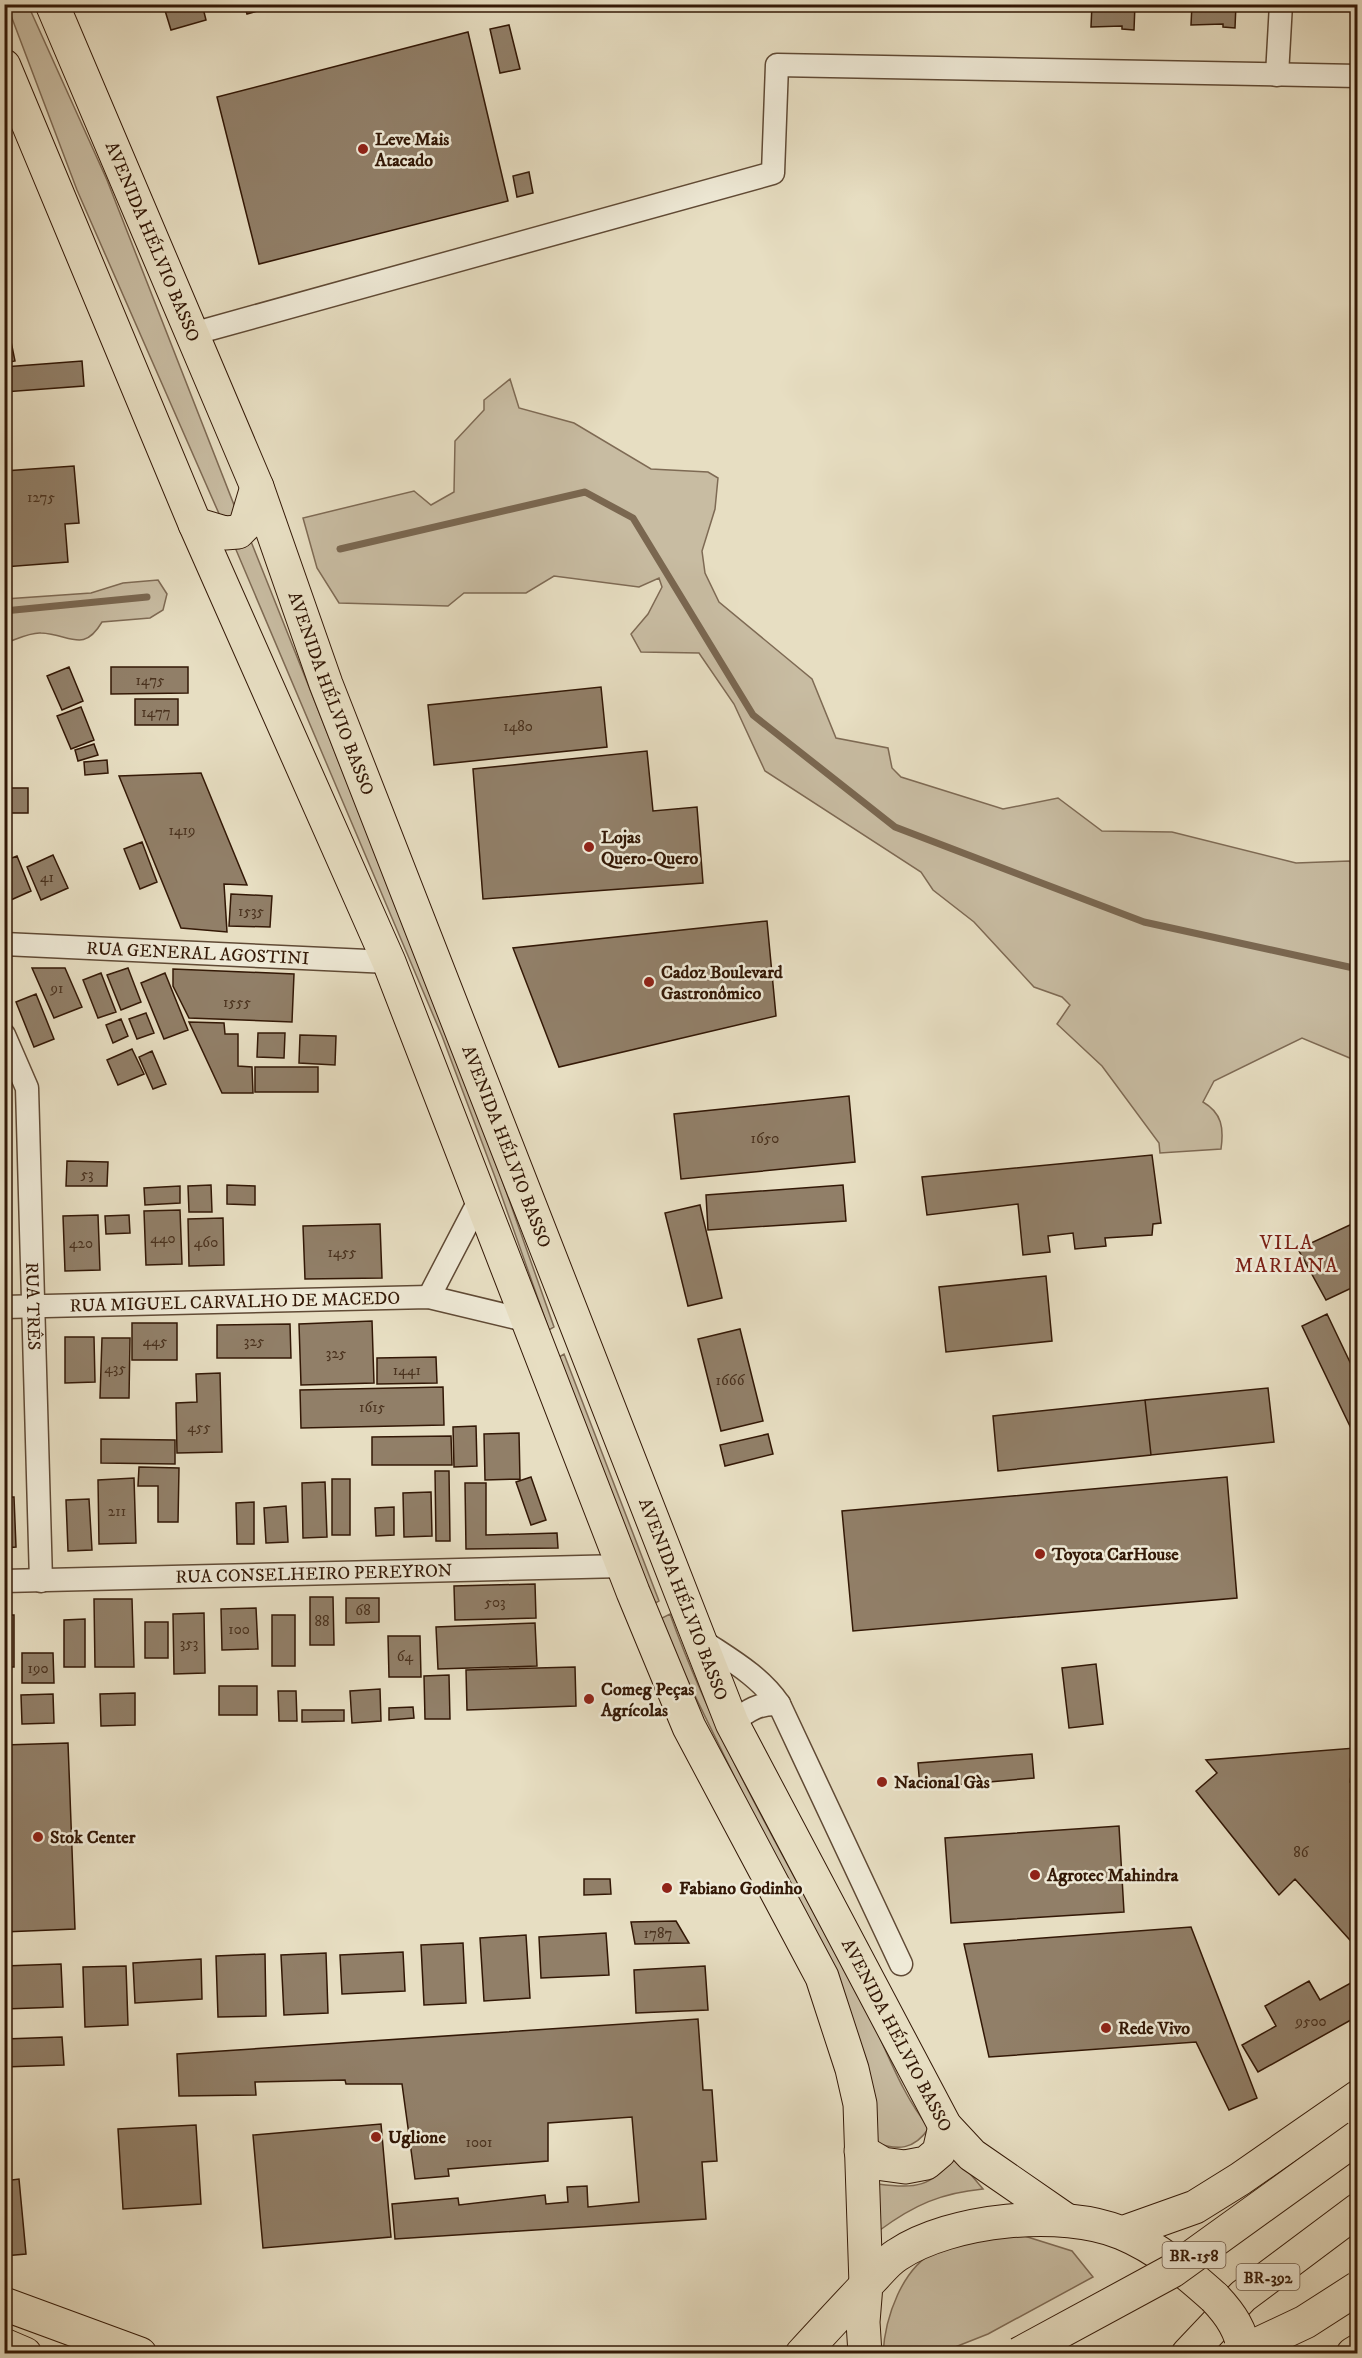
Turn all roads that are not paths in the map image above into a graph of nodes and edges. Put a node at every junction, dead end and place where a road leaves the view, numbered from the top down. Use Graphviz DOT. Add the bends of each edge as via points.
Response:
graph roads {
  1 [pos="52,4"];
  2 [pos="1281,4"];
  3 [pos="4,66"];
  4 [pos="1277,75"];
  5 [pos="1358,76"];
  6 [pos="192,334"];
  7 [pos="257,487"];
  8 [pos="195,524"];
  9 [pos="4,944"];
  10 [pos="389,962"];
  11 [pos="4,1035"];
  12 [pos="481,1197"];
  13 [pos="429,1297"];
  14 [pos="33,1306"];
  15 [pos="4,1307"];
  16 [pos="529,1321"];
  17 [pos="623,1566"];
  18 [pos="4,1581"];
  19 [pos="41,1581"];
  20 [pos="701,1640"];
  21 [pos="779,1704"];
  22 [pos="732,1723"];
  23 [pos="902,1964"];
  24 [pos="1358,2097"];
  25 [pos="945,2126"];
  26 [pos="1358,2137"];
  27 [pos="861,2151"];
  28 [pos="1358,2210"];
  29 [pos="1066,2220"];
  30 [pos="1122,2233"];
  31 [pos="866,2285"];
  32 [pos="1358,2288"];
  33 [pos="4,2304"];
  34 [pos="4,2345"];
  35 [pos="1358,2351"];
  36 [pos="26,2354"];
  37 [pos="140,2354"];
  38 [pos="802,2354"];
  39 [pos="865,2354"];
  40 [pos="1019,2354"];
  41 [pos="1188,2354"];
  42 [pos="1237,2354"];
  43 [pos="1245,2354"];
  44 [pos="1353,2354"];
  1 -- 6 [label="main road, AVENIDA HÉLVIO BASSO"];
  2 -- 4 [label="street"];
  3 -- 8 [label="main road"];
  4 -- 5 [label="street"];
  4 -- 6 [label="street" via="777,65 772,173"];
  6 -- 7 [label="main road, AVENIDA HÉLVIO BASSO"];
  7 -- 8 [label="main road" via="246,524 238,532 225,533"];
  7 -- 20 [label="main road, AVENIDA HÉLVIO BASSO" via="326,684"];
  8 -- 10 [label="main road"];
  9 -- 10 [label="street, RUA GENERAL AGOSTINI"];
  10 -- 12 [label="main road"];
  11 -- 14 [label="street, RUA TRÊS" via="27,1088"];
  12 -- 13 [label="street"];
  12 -- 16 [label="main road"];
  13 -- 14 [label="street, RUA MIGUEL CARVALHO DE MACEDO"];
  13 -- 16 [label="street, RUA MIGUEL CARVALHO DE MACEDO"];
  14 -- 15 [label="street, RUA MIGUEL CARVALHO DE MACEDO"];
  14 -- 19 [label="street, RUA TRÊS"];
  16 -- 17 [label="main road"];
  17 -- 19 [label="street, RUA CONSELHEIRO PEREYRON"];
  17 -- 27 [label="main road" via="689,1727 822,1977 860,2104"];
  18 -- 19 [label="street, RUA CONSELHEIRO PEREYRON"];
  20 -- 21 [label="street" via="754,1676"];
  20 -- 22 [label="main road, AVENIDA HÉLVIO BASSO"];
  21 -- 22 [label="street" via="750,1708"];
  21 -- 23 [label="street"];
  22 -- 25 [label="main road, AVENIDA HÉLVIO BASSO"];
  24 -- 30 [label="main road, BR-158" via="1195,2206"];
  25 -- 27 [label="main road" via="939,2152 926,2163 905,2167 883,2164"];
  25 -- 29 [label="main road, AVENIDA HÉLVIO BASSO" via="972,2155"];
  26 -- 40 [label="main road, BR-158, bridge" via="1172,2271"];
  27 -- 31 [label="main road"];
  28 -- 41 [label="main road, BR-392 / BR-392" via="1243,2296"];
  29 -- 30 [label="main road"];
  29 -- 31 [label="main road" via="956,2228 926,2238 895,2256"];
  30 -- 43 [label="main road, bridge" via="1172,2260 1215,2298 1242,2336"];
  31 -- 38 [label="main road"];
  31 -- 39 [label="main road"];
  32 -- 42 [label="main road, bridge" via="1305,2322"];
  33 -- 37 [label="main road"];
  34 -- 36 [label="main road"];
  35 -- 44 [label="main road"];
}
